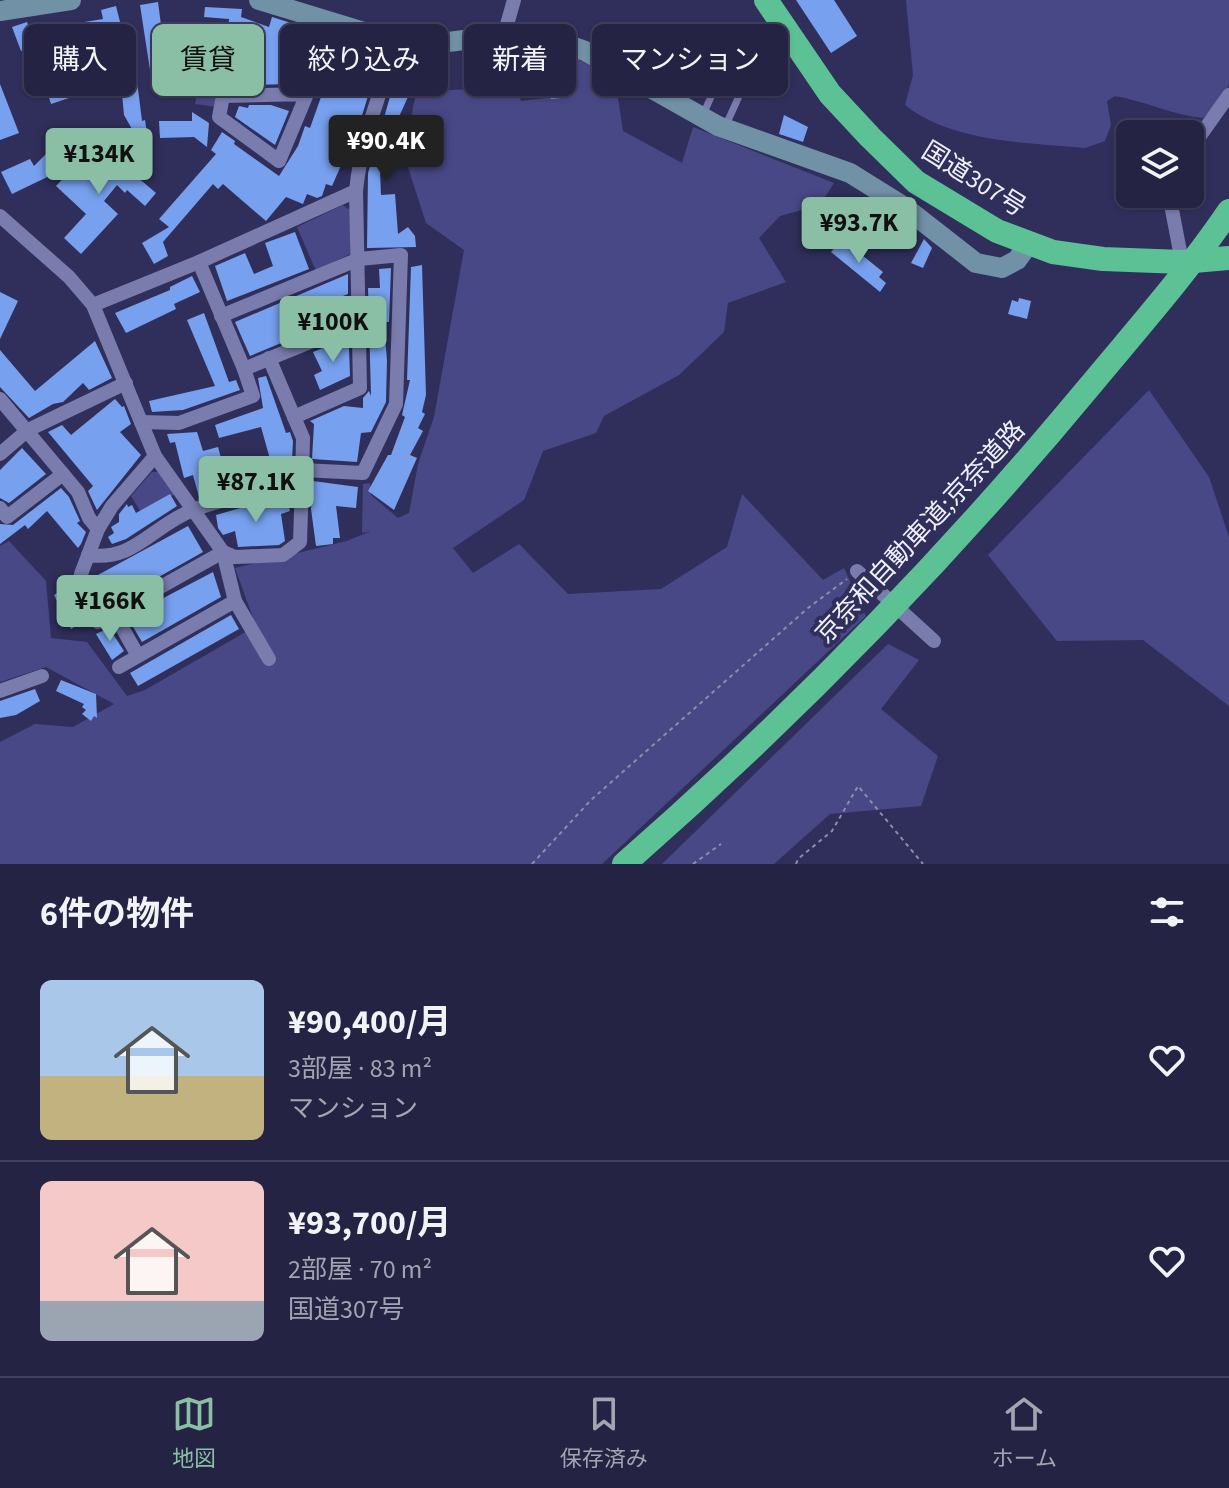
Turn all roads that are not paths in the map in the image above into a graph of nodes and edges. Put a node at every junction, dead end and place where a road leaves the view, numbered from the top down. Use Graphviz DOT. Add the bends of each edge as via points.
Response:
graph roads {
  1 [pos="71,0"];
  2 [pos="259,0"];
  3 [pos="514,0"];
  4 [pos="766,0"];
  5 [pos="0,11"];
  6 [pos="337,22"];
  7 [pos="343,24"];
  8 [pos="507,24"];
  9 [pos="576,48"];
  10 [pos="307,94"];
  11 [pos="1229,95"];
  12 [pos="379,96"];
  13 [pos="702,117"];
  14 [pos="724,128"];
  15 [pos="1204,130"];
  16 [pos="356,191"];
  17 [pos="1172,208"];
  18 [pos="1229,211"];
  19 [pos="0,216"];
  20 [pos="1223,239"];
  21 [pos="1028,245"];
  22 [pos="359,259"];
  23 [pos="199,262"];
  24 [pos="1182,262"];
  25 [pos="1176,288"];
  26 [pos="93,305"];
  27 [pos="221,316"];
  28 [pos="359,322"];
  29 [pos="269,358"];
  30 [pos="244,369"];
  31 [pos="126,383"];
  32 [pos="0,399"];
  33 [pos="294,417"];
  34 [pos="141,422"];
  35 [pos="28,430"];
  36 [pos="0,454"];
  37 [pos="155,456"];
  38 [pos="63,474"];
  39 [pos="302,476"];
  40 [pos="0,508"];
  41 [pos="195,509"];
  42 [pos="98,529"];
  43 [pos="223,552"];
  44 [pos="88,555"];
  45 [pos="857,571"];
  46 [pos="235,601"];
  47 [pos="114,613"];
  48 [pos="929,638"];
  49 [pos="138,656"];
  50 [pos="269,659"];
  51 [pos="119,667"];
  52 [pos="42,676"];
  53 [pos="0,691"];
  54 [pos="624,864"];
  55 [pos="635,864"];
  1 -- 5 [label="street"];
  2 -- 6 [label="street"];
  3 -- 8 [label="street"];
  4 -- 21 [label="highway, 国道307号" via="830,94 916,182"];
  6 -- 7 [label="street"];
  9 -- 13 [label="street"];
  10 -- 10 [label="street" via="279,161 219,117 223,96"];
  11 -- 15 [label="street"];
  12 -- 16 [label="street"];
  13 -- 14 [label="street"];
  13 -- 14 [label="lane" via="717,83 740,94"];
  14 -- 21 [label="street" via="850,173 976,263 1002,268"];
  16 -- 22 [label="street"];
  16 -- 23 [label="street"];
  17 -- 24 [label="street"];
  18 -- 20 [label="highway, 京奈和自動車道;京奈道路"];
  19 -- 26 [label="street"];
  20 -- 24 [label="highway, 国道307号"];
  20 -- 25 [label="highway, 京奈和自動車道;京奈道路"];
  21 -- 24 [label="highway, 国道307号" via="1103,259"];
  22 -- 27 [label="street"];
  22 -- 28 [label="street"];
  22 -- 39 [label="street" via="401,255 396,404 363,473"];
  23 -- 26 [label="street"];
  23 -- 27 [label="street"];
  25 -- 54 [label="highway, 京奈和自動車道;京奈道路" via="1039,448 859,641"];
  25 -- 55 [label="highway, 京奈和自動車道;京奈道路" via="1045,453 864,646"];
  26 -- 31 [label="street"];
  27 -- 30 [label="street"];
  28 -- 29 [label="street"];
  28 -- 33 [label="street" via="360,388"];
  29 -- 30 [label="street"];
  29 -- 33 [label="street"];
  30 -- 34 [label="street" via="253,396 179,423"];
  31 -- 34 [label="street"];
  31 -- 35 [label="street"];
  32 -- 35 [label="street"];
  33 -- 39 [label="street" via="303,438"];
  34 -- 37 [label="street"];
  35 -- 36 [label="street"];
  35 -- 38 [label="street"];
  37 -- 41 [label="street"];
  37 -- 42 [label="street"];
  38 -- 40 [label="street" via="7,517"];
  38 -- 42 [label="street"];
  39 -- 41 [label="street"];
  39 -- 43 [label="street" via="300,542 283,555 235,557"];
  41 -- 43 [label="street"];
  41 -- 44 [label="street" via="165,523 131,550 107,558"];
  42 -- 44 [label="street"];
  43 -- 46 [label="street"];
  43 -- 47 [label="street"];
  44 -- 47 [label="street" via="79,590 98,622"];
  45 -- 48 [label="street"];
  46 -- 49 [label="street"];
  46 -- 50 [label="street"];
  47 -- 49 [label="street"];
  49 -- 51 [label="street"];
  52 -- 53 [label="street"];
}
